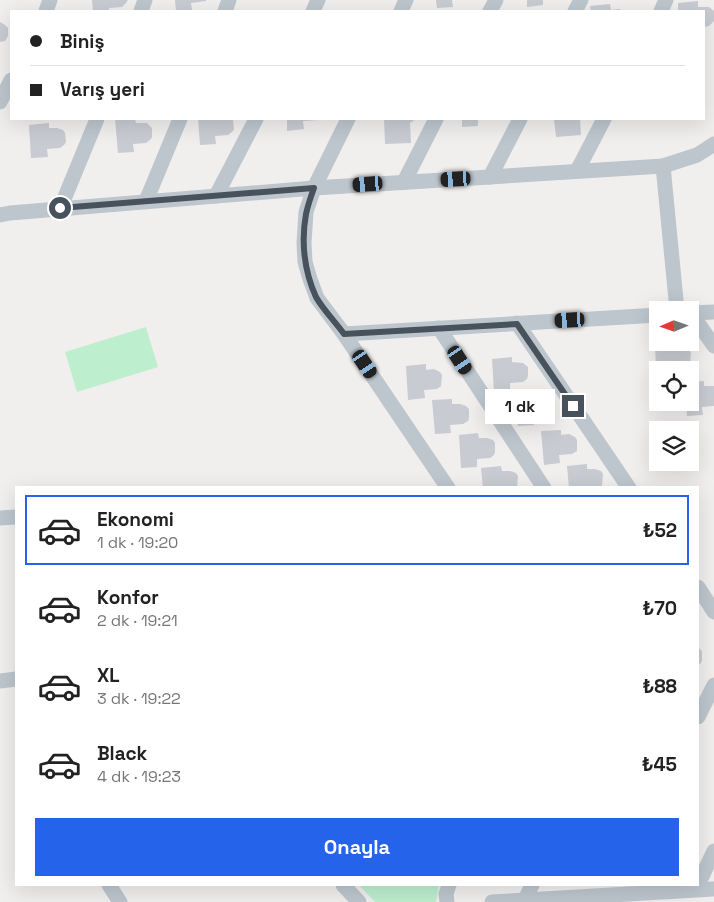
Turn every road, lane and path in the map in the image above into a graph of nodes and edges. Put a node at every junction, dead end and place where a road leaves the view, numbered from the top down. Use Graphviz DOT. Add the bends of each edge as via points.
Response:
graph roads {
  1 [pos="10,82"];
  2 [pos="0,102"];
  3 [pos="97,120"];
  4 [pos="180,120"];
  5 [pos="255,120"];
  6 [pos="348,120"];
  7 [pos="435,120"];
  8 [pos="519,120"];
  9 [pos="603,120"];
  10 [pos="714,144"];
  11 [pos="663,166"];
  12 [pos="577,171"];
  13 [pos="490,177"];
  14 [pos="404,182"];
  15 [pos="314,188"];
  16 [pos="216,196"];
  17 [pos="146,202"];
  18 [pos="60,208"];
  19 [pos="0,215"];
  20 [pos="684,301"];
  21 [pos="699,312"];
  22 [pos="714,312"];
  23 [pos="649,316"];
  24 [pos="517,324"];
  25 [pos="439,328"];
  26 [pos="699,328"];
  27 [pos="344,334"];
  28 [pos="714,346"];
  29 [pos="447,486"];
  30 [pos="543,486"];
  31 [pos="628,486"];
  32 [pos="15,517"];
  33 [pos="0,518"];
  34 [pos="699,589"];
  35 [pos="714,612"];
  36 [pos="15,680"];
  37 [pos="0,681"];
  38 [pos="714,685"];
  39 [pos="699,715"];
  40 [pos="714,851"];
  41 [pos="699,881"];
  42 [pos="110,886"];
  43 [pos="343,886"];
  44 [pos="449,886"];
  45 [pos="531,886"];
  46 [pos="696,887"];
  47 [pos="714,889"];
  48 [pos="612,890"];
  49 [pos="524,900"];
  50 [pos="120,902"];
  51 [pos="359,902"];
  52 [pos="447,902"];
  53 [pos="492,902"];
  1 -- 2 [label="street"];
  3 -- 18 [label="street"];
  4 -- 17 [label="street"];
  5 -- 16 [label="street"];
  6 -- 15 [label="street"];
  7 -- 14 [label="street"];
  8 -- 13 [label="street"];
  9 -- 12 [label="street"];
  10 -- 11 [label="street" via="697,155"];
  11 -- 12 [label="street"];
  11 -- 20 [label="street"];
  12 -- 13 [label="street"];
  13 -- 14 [label="street"];
  14 -- 15 [label="street"];
  15 -- 16 [label="street"];
  15 -- 27 [label="street" via="306,212 305,262 317,298"];
  16 -- 17 [label="street"];
  17 -- 18 [label="street"];
  18 -- 19 [label="street"];
  21 -- 22 [label="street"];
  23 -- 24 [label="street"];
  24 -- 25 [label="street"];
  24 -- 31 [label="street"];
  25 -- 27 [label="street"];
  25 -- 30 [label="street"];
  26 -- 28 [label="street"];
  27 -- 29 [label="street"];
  32 -- 33 [label="street"];
  34 -- 35 [label="street"];
  36 -- 37 [label="street"];
  38 -- 39 [label="street"];
  40 -- 41 [label="street"];
  42 -- 50 [label="street"];
  43 -- 51 [label="street"];
  44 -- 52 [label="street"];
  45 -- 49 [label="street"];
  46 -- 47 [label="street"];
  46 -- 48 [label="street"];
  48 -- 49 [label="street"];
  49 -- 53 [label="street"];
}
